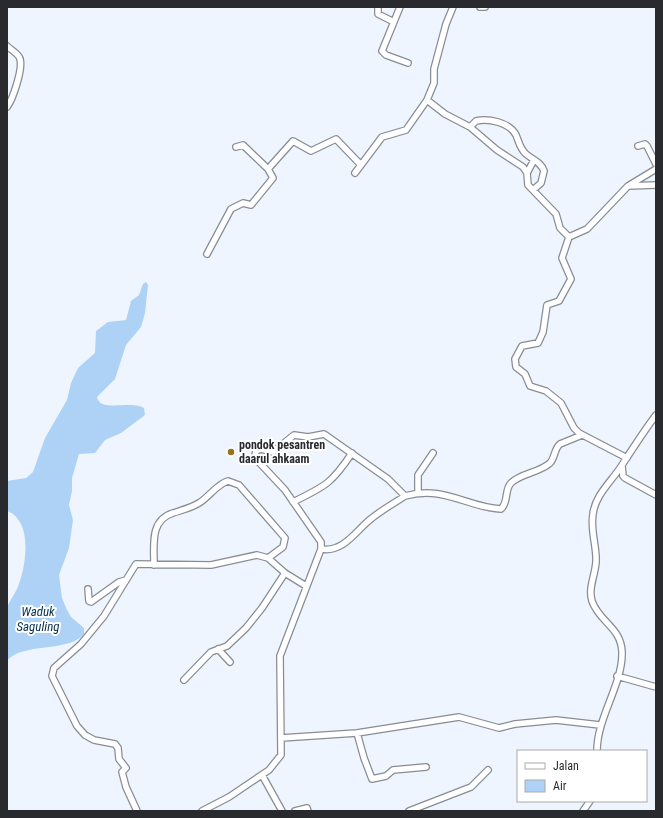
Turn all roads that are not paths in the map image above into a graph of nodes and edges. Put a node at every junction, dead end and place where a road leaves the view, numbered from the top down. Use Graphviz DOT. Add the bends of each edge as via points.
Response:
graph roads {
  1 [pos="378,7"];
  2 [pos="400,7"];
  3 [pos="454,7"];
  4 [pos="480,7"];
  5 [pos="485,7"];
  6 [pos="394,22"];
  7 [pos="7,46"];
  8 [pos="408,63"];
  9 [pos="427,100"];
  10 [pos="7,107"];
  11 [pos="470,127"];
  12 [pos="638,146"];
  13 [pos="236,147"];
  14 [pos="534,160"];
  15 [pos="656,164"];
  16 [pos="361,165"];
  17 [pos="268,169"];
  18 [pos="656,169"];
  19 [pos="355,173"];
  20 [pos="527,173"];
  21 [pos="656,185"];
  22 [pos="628,186"];
  23 [pos="533,190"];
  24 [pos="569,237"];
  25 [pos="207,254"];
  26 [pos="656,415"];
  27 [pos="582,434"];
  28 [pos="352,453"];
  29 [pos="433,453"];
  30 [pos="627,458"];
  31 [pos="622,466"];
  32 [pos="418,493"];
  33 [pos="405,496"];
  34 [pos="656,496"];
  35 [pos="293,502"];
  36 [pos="322,550"];
  37 [pos="268,558"];
  38 [pos="154,565"];
  39 [pos="285,573"];
  40 [pos="126,580"];
  41 [pos="306,586"];
  42 [pos="88,589"];
  43 [pos="218,649"];
  44 [pos="230,662"];
  45 [pos="617,676"];
  46 [pos="184,680"];
  47 [pos="656,687"];
  48 [pos="600,725"];
  49 [pos="357,733"];
  50 [pos="281,738"];
  51 [pos="597,750"];
  52 [pos="426,767"];
  53 [pos="488,770"];
  54 [pos="262,775"];
  55 [pos="589,802"];
  56 [pos="137,811"];
  57 [pos="202,811"];
  58 [pos="282,811"];
  59 [pos="295,811"];
  60 [pos="308,811"];
  61 [pos="409,811"];
  62 [pos="583,811"];
  1 -- 6 [label="street" via="378,14"];
  2 -- 6 [label="street"];
  3 -- 9 [label="street" via="446,24 434,69 434,83"];
  4 -- 5 [label="street"];
  6 -- 8 [label="street" via="382,51"];
  7 -- 10 [label="street" via="21,61 12,99"];
  9 -- 11 [label="street" via="445,114"];
  9 -- 16 [label="street" via="406,130 382,137"];
  11 -- 14 [label="street" via="480,120 496,121 506,125 514,132 526,154"];
  11 -- 20 [label="street" via="523,167"];
  12 -- 15 [label="street" via="648,146"];
  13 -- 17 [label="street" via="242,145"];
  14 -- 20 [label="street"];
  14 -- 23 [label="street" via="544,171 541,182"];
  16 -- 17 [label="street" via="336,139 311,151 293,141"];
  16 -- 19 [label="street"];
  17 -- 25 [label="street" via="272,180 251,205 243,204 231,209"];
  18 -- 22 [label="street"];
  20 -- 23 [label="street" via="528,184"];
  21 -- 22 [label="street"];
  22 -- 24 [label="street" via="587,229"];
  23 -- 24 [label="street" via="556,214 560,228"];
  24 -- 27 [label="street" via="562,258 571,279 559,301 548,305 543,332 538,343 522,346 515,359 515,365 526,374 531,387 544,389 561,403 574,428"];
  26 -- 30 [label="street"];
  27 -- 30 [label="street"];
  27 -- 32 [label="street" via="560,444 552,460 546,465 511,483 501,509 441,493"];
  28 -- 33 [label="street" via="388,479"];
  28 -- 35 [label="street" via="325,486"];
  28 -- 35 [label="street" via="322,434 311,437 294,435 273,452 261,449 256,451 256,459 278,481"];
  29 -- 32 [label="street" via="418,475"];
  30 -- 31 [label="street"];
  31 -- 34 [label="street" via="625,478"];
  31 -- 45 [label="street" via="594,508 592,524 596,562 590,589 591,597 601,616 621,640 622,658"];
  32 -- 33 [label="street"];
  33 -- 36 [label="street" via="371,519 346,543 335,549"];
  35 -- 36 [label="street" via="321,542"];
  36 -- 41 [label="street"];
  37 -- 38 [label="street" via="257,555 211,565"];
  37 -- 38 [label="street" via="283,547 285,538 239,485 228,481 198,504 159,520 154,539"];
  37 -- 39 [label="street"];
  38 -- 40 [label="street" via="136,564"];
  39 -- 41 [label="street"];
  39 -- 43 [label="street" via="246,628 227,646"];
  40 -- 42 [label="street" via="119,582 91,602"];
  40 -- 56 [label="street" via="97,625 82,644 54,668 52,674 72,719 82,732 94,740 115,744 118,747 119,757 126,768 122,772 122,779"];
  41 -- 50 [label="street" via="280,656"];
  43 -- 44 [label="street"];
  43 -- 46 [label="street" via="211,652"];
  45 -- 47 [label="street"];
  45 -- 48 [label="street"];
  48 -- 49 [label="street" via="556,720 498,728 459,717"];
  48 -- 51 [label="street"];
  49 -- 50 [label="street"];
  49 -- 52 [label="street" via="372,779 386,776 393,770"];
  50 -- 54 [label="street" via="279,758 272,768"];
  53 -- 61 [label="street" via="472,787"];
  54 -- 57 [label="street"];
  54 -- 58 [label="street"];
  55 -- 62 [label="street"];
  59 -- 60 [label="street" via="305,808"];
}
